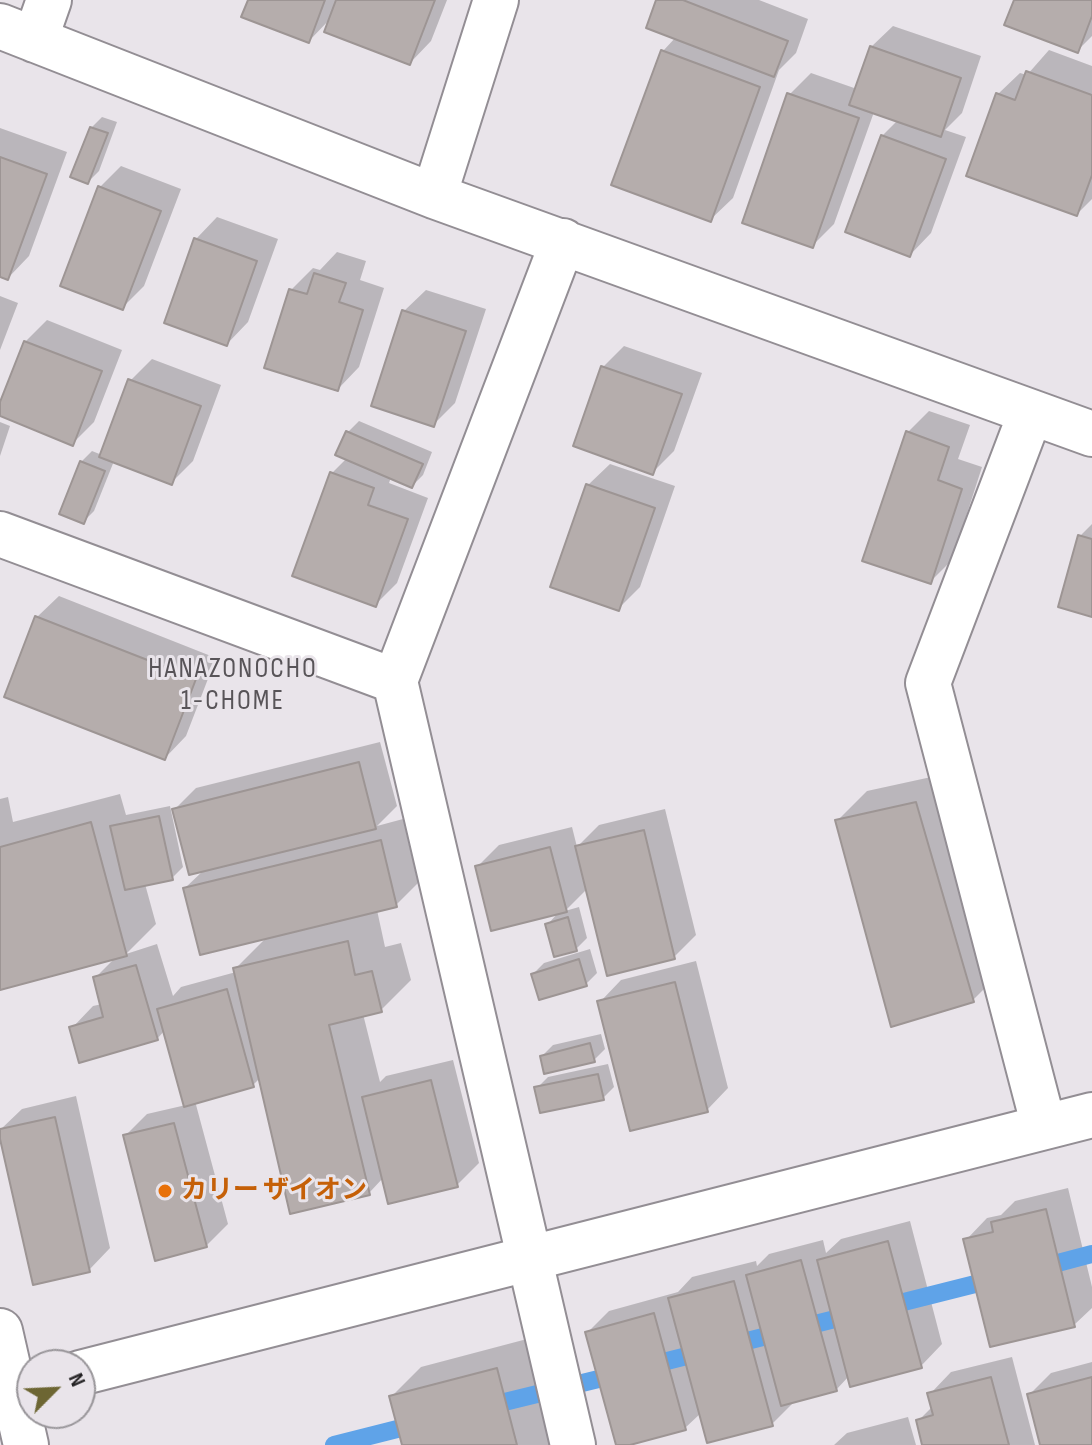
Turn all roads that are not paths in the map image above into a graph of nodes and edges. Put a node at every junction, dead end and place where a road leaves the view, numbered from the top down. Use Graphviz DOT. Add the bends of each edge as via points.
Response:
graph roads {
  1 [pos="496,0"];
  2 [pos="28,22"];
  3 [pos="434,196"];
  4 [pos="563,241"];
  5 [pos="1031,412"];
  6 [pos="1092,434"];
  7 [pos="0,534"];
  8 [pos="395,681"];
  9 [pos="1092,1115"];
  10 [pos="1044,1127"];
  11 [pos="531,1259"];
  12 [pos="0,1331"];
  13 [pos="96,1369"];
  14 [pos="15,1389"];
  15 [pos="26,1445"];
  16 [pos="573,1445"];
  1 -- 3 [label="street"];
  2 -- 3 [label="street"];
  3 -- 4 [label="street"];
  4 -- 5 [label="street"];
  4 -- 8 [label="street"];
  5 -- 6 [label="street"];
  5 -- 10 [label="street" via="928,683"];
  7 -- 8 [label="street"];
  8 -- 11 [label="street"];
  9 -- 10 [label="street"];
  10 -- 11 [label="street"];
  11 -- 13 [label="street"];
  11 -- 16 [label="street"];
  12 -- 14 [label="street"];
  14 -- 15 [label="street"];
}
